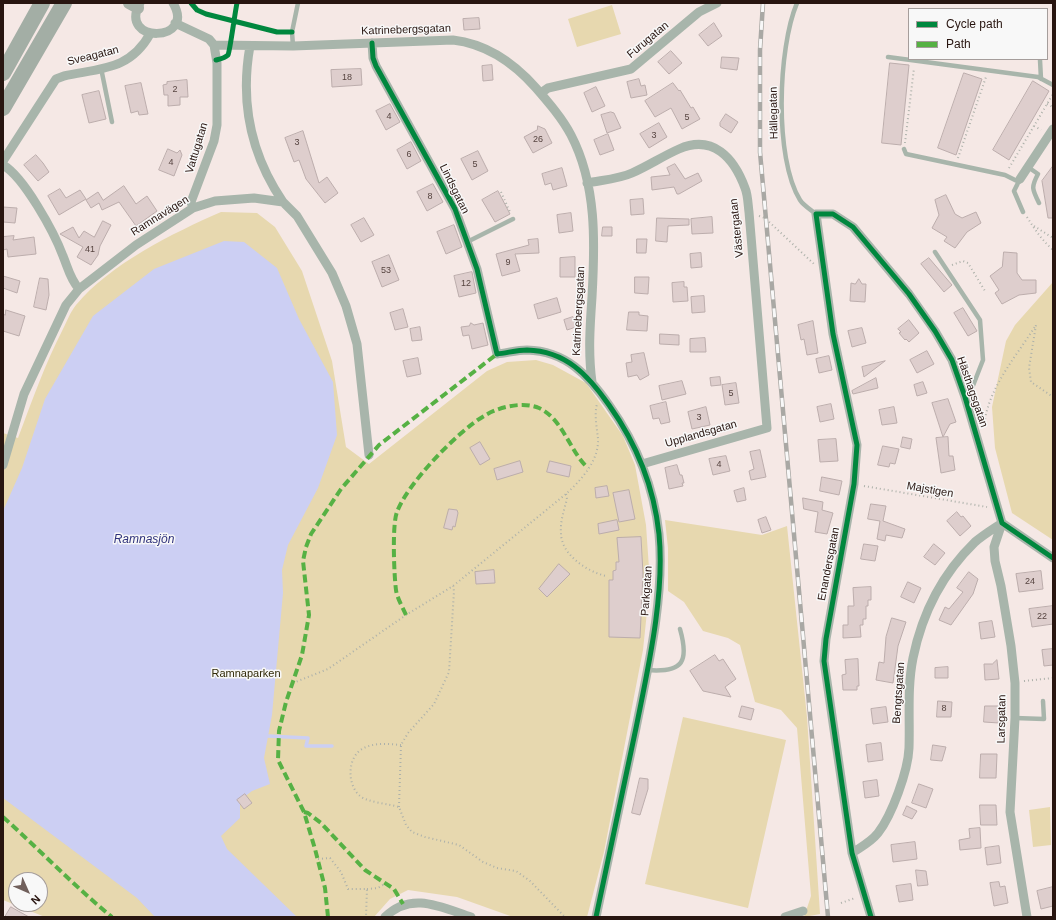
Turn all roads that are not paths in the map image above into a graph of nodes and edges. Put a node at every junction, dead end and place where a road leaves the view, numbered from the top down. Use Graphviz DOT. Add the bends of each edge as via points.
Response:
graph roads {
  1 [pos="42,3"];
  2 [pos="173,3"];
  3 [pos="298,3"];
  4 [pos="717,3"];
  5 [pos="797,3"];
  6 [pos="136,5"];
  7 [pos="62,7"];
  8 [pos="175,23"];
  9 [pos="150,34"];
  10 [pos="372,43"];
  11 [pos="214,45"];
  12 [pos="250,46"];
  13 [pos="293,46"];
  14 [pos="888,57"];
  15 [pos="908,59"];
  16 [pos="915,60"];
  17 [pos="1040,60"];
  18 [pos="101,68"];
  19 [pos="3,73"];
  20 [pos="1041,78"];
  21 [pos="1053,85"];
  22 [pos="541,93"];
  23 [pos="3,108"];
  24 [pos="112,122"];
  25 [pos="1053,129"];
  26 [pos="904,149"];
  27 [pos="3,163"];
  28 [pos="1028,167"];
  29 [pos="1019,180"];
  30 [pos="588,183"];
  31 [pos="284,202"];
  32 [pos="1039,203"];
  33 [pos="193,208"];
  34 [pos="1023,212"];
  35 [pos="816,214"];
  36 [pos="513,219"];
  37 [pos="467,242"];
  38 [pos="935,252"];
  39 [pos="79,289"];
  40 [pos="497,354"];
  41 [pos="592,382"];
  42 [pos="967,402"];
  43 [pos="767,428"];
  44 [pos="369,455"];
  45 [pos="642,464"];
  46 [pos="3,465"];
  47 [pos="1002,523"];
  48 [pos="1053,558"];
  49 [pos="680,629"];
  50 [pos="648,670"];
  51 [pos="1043,700"];
  52 [pos="1015,718"];
  53 [pos="852,853"];
  54 [pos="803,911"];
  55 [pos="385,917"];
  56 [pos="471,917"];
  57 [pos="596,917"];
  58 [pos="786,917"];
  59 [pos="871,917"];
  60 [pos="1026,917"];
  1 -- 19 [label="highway"];
  2 -- 8 [label="street" via="176,12"];
  3 -- 13 [label="lane" via="292,32"];
  4 -- 22 [label="street, Furugatan" via="699,12 631,69 548,88"];
  5 -- 35 [label="lane, Hällegatan" via="787,38 781,101 783,141 792,183 800,201"];
  6 -- 9 [label="street" via="139,24"];
  7 -- 23 [label="highway"];
  8 -- 9 [label="street" via="165,33"];
  8 -- 11 [label="street" via="209,39"];
  9 -- 18 [label="street, Sveagatan" via="132,58"];
  10 -- 13 [label="street, Katrinebergsgatan"];
  10 -- 22 [label="street, Katrinebergsgatan" via="467,41 506,60"];
  10 -- 37 [label="street, Lindsgatan" via="376,66 455,209"];
  11 -- 12 [label="street, Katrinebergsgatan"];
  11 -- 33 [label="street, Vattugatan" via="217,125 214,141 191,202"];
  12 -- 13 [label="street, Katrinebergsgatan"];
  12 -- 31 [label="street" via="247,85 253,140 262,166"];
  14 -- 15 [label="lane"];
  16 -- 20 [label="lane"];
  17 -- 20 [label="lane"];
  18 -- 24 [label="lane"];
  18 -- 27 [label="street, Sveagatan" via="56,79"];
  20 -- 21 [label="lane"];
  22 -- 30 [label="street, Katrinebergsgatan" via="571,135"];
  25 -- 28 [label="street"];
  26 -- 29 [label="lane" via="906,154"];
  27 -- 39 [label="street" via="18,179 40,211 63,255 72,281"];
  28 -- 29 [label="street"];
  28 -- 32 [label="lane" via="1038,174 1032,184"];
  29 -- 34 [label="lane" via="1014,191"];
  30 -- 41 [label="street, Katrinebergsgatan" via="594,226 588,359"];
  30 -- 43 [label="street, Västergatan" via="630,174 692,145 705,144 718,149 733,165 745,189 749,212"];
  31 -- 33 [label="street, Ramnavägen" via="254,198 228,199"];
  31 -- 44 [label="street" via="297,216 319,250 346,306 357,344"];
  33 -- 39 [label="street, Ramnavägen" via="136,245"];
  35 -- 42 [label="street, Hästhagsgatan" via="833,214 853,227 910,294 952,360"];
  35 -- 53 [label="street, Enandersgatan" via="833,334 857,445 854,484 828,624 824,661"];
  36 -- 37 [label="lane"];
  37 -- 40 [label="street, Lindsgatan" via="477,269"];
  38 -- 42 [label="lane" via="980,320 983,360"];
  39 -- 46 [label="street, Ramnavägen" via="66,305 24,394"];
  40 -- 41 [label="street, Parkgatan" via="526,350 545,352 580,369"];
  41 -- 45 [label="street, Parkgatan" via="625,428"];
  42 -- 47 [label="street, Hästhagsgatan"];
  43 -- 45 [label="street, Upplandsgatan"];
  45 -- 50 [label="street, Parkgatan" via="659,534 659,583"];
  47 -- 48 [label="street"];
  47 -- 52 [label="street, Larsgatan" via="994,547 1011,646"];
  47 -- 53 [label="street, Bengtsgatan" via="976,541 939,586 926,615 913,659 909,694 909,750 905,774 895,801 878,832"];
  49 -- 50 [label="lane" via="684,651 682,662 666,670"];
  50 -- 57 [label="street, Parkgatan"];
  51 -- 52 [label="lane" via="1044,719"];
  52 -- 60 [label="street, Larsgatan" via="1010,812"];
  53 -- 59 [label="street, Enandersgatan"];
  54 -- 58 [label="street"];
  55 -- 56 [label="street" via="393,909 413,902"];
}
